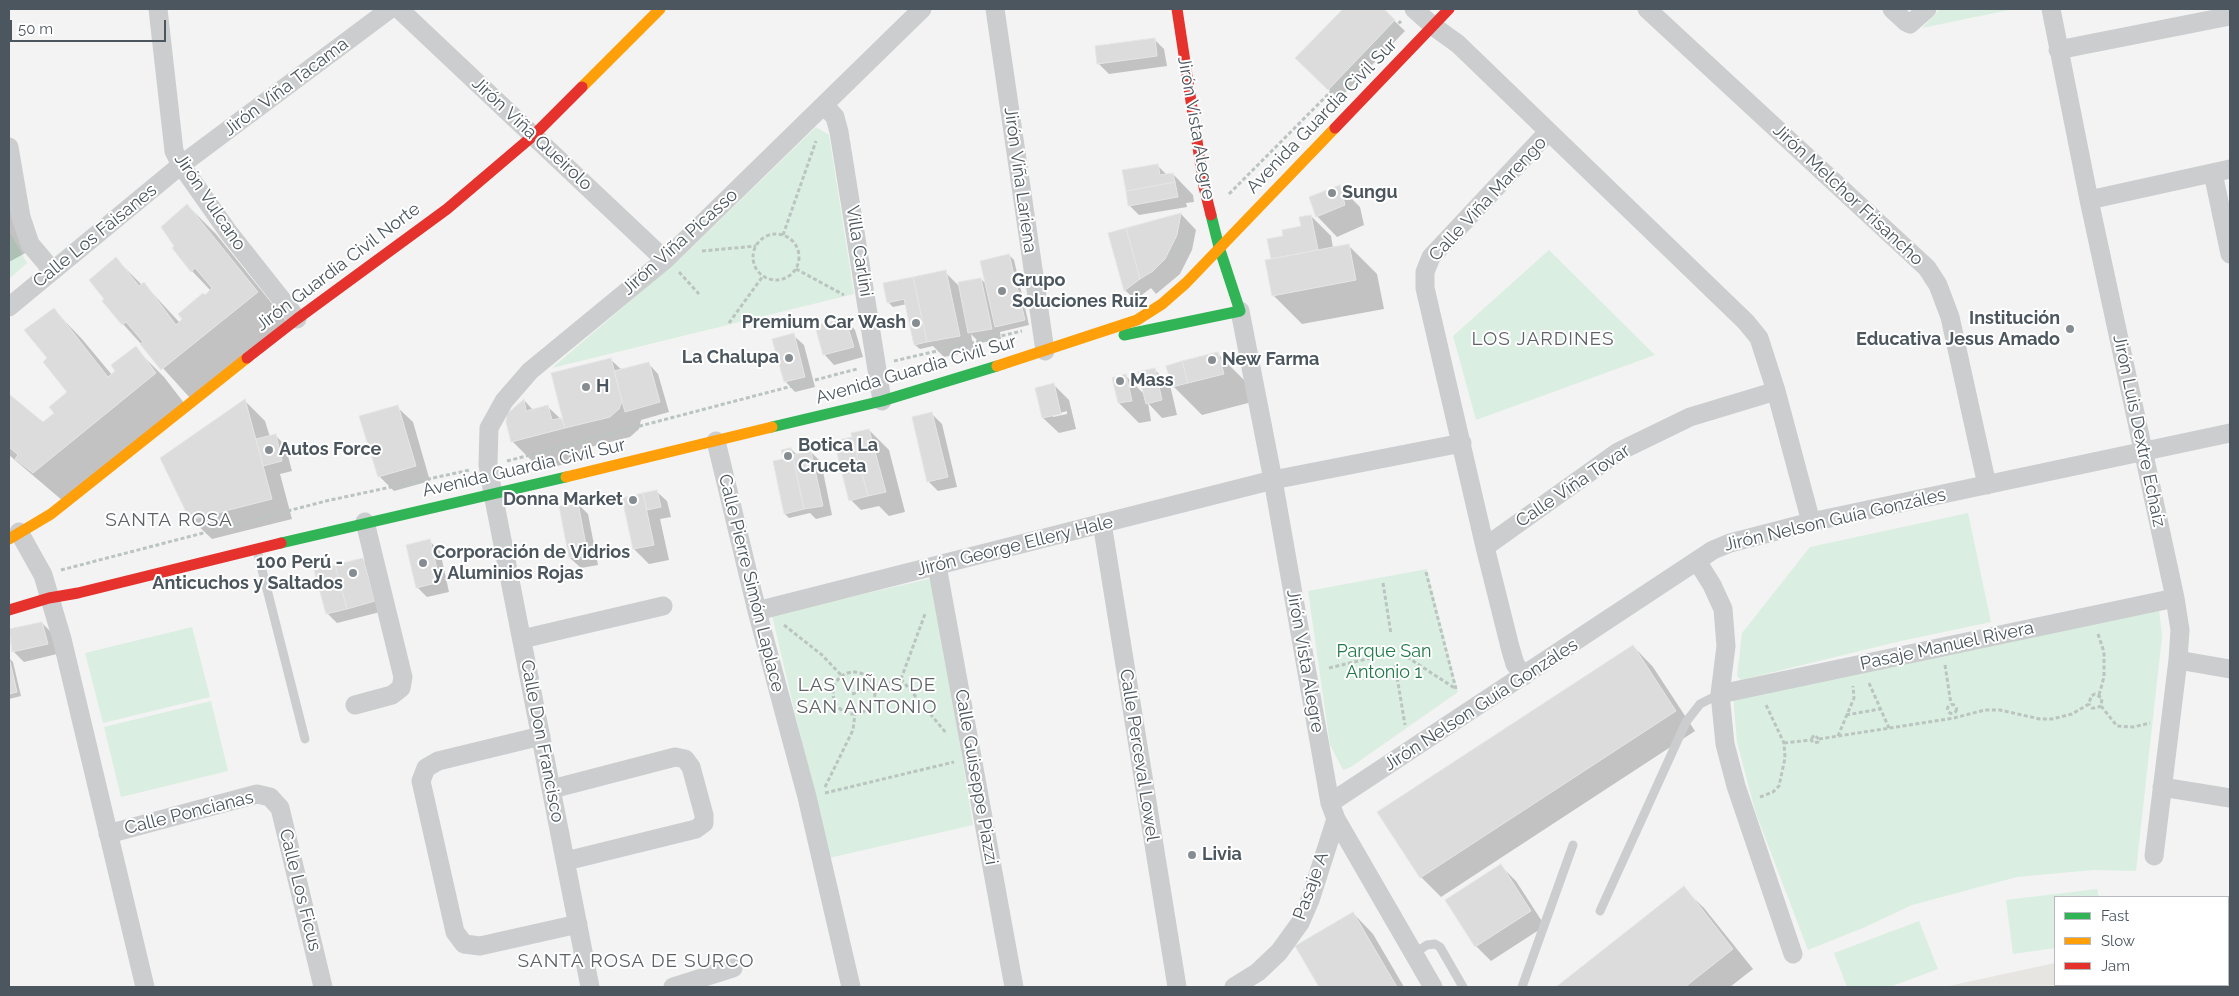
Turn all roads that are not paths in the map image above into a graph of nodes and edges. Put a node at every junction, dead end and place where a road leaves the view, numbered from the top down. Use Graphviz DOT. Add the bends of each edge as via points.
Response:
graph roads {
  1 [pos="158,9"];
  2 [pos="390,9"];
  3 [pos="398,9"];
  4 [pos="660,9"];
  5 [pos="922,9"];
  6 [pos="995,9"];
  7 [pos="1177,9"];
  8 [pos="1449,9"];
  9 [pos="1647,9"];
  10 [pos="1892,9"];
  11 [pos="1927,9"];
  12 [pos="2051,9"];
  13 [pos="1409,12"];
  14 [pos="2230,16"];
  15 [pos="1433,26"];
  16 [pos="2058,50"];
  17 [pos="825,106"];
  18 [pos="1548,132"];
  19 [pos="534,135"];
  20 [pos="9,147"];
  21 [pos="181,165"];
  22 [pos="2222,171"];
  23 [pos="2089,200"];
  24 [pos="1219,247"];
  25 [pos="2230,254"];
  26 [pos="670,264"];
  27 [pos="52,270"];
  28 [pos="9,307"];
  29 [pos="1240,311"];
  30 [pos="297,319"];
  31 [pos="1045,351"];
  32 [pos="1776,391"];
  33 [pos="882,401"];
  34 [pos="2230,433"];
  35 [pos="716,441"];
  36 [pos="1462,442"];
  37 [pos="2142,452"];
  38 [pos="1273,480"];
  39 [pos="1987,485"];
  40 [pos="493,494"];
  41 [pos="365,522"];
  42 [pos="1811,522"];
  43 [pos="1102,523"];
  44 [pos="12,532"];
  45 [pos="1486,547"];
  46 [pos="257,548"];
  47 [pos="1697,561"];
  48 [pos="937,566"];
  49 [pos="49,598"];
  50 [pos="2175,598"];
  51 [pos="663,606"];
  52 [pos="9,610"];
  53 [pos="757,611"];
  54 [pos="522,639"];
  55 [pos="2178,660"];
  56 [pos="2230,669"];
  57 [pos="1524,676"];
  58 [pos="1720,694"];
  59 [pos="355,705"];
  60 [pos="541,736"];
  61 [pos="305,739"];
  62 [pos="2162,787"];
  63 [pos="552,789"];
  64 [pos="270,797"];
  65 [pos="2230,798"];
  66 [pos="1333,812"];
  67 [pos="108,834"];
  68 [pos="1573,845"];
  69 [pos="2154,856"];
  70 [pos="566,861"];
  71 [pos="1600,911"];
  72 [pos="578,924"];
  73 [pos="1413,954"];
  74 [pos="1794,954"];
  75 [pos="733,968"];
  76 [pos="145,987"];
  77 [pos="323,987"];
  78 [pos="590,987"];
  79 [pos="673,987"];
  80 [pos="851,987"];
  81 [pos="1014,987"];
  82 [pos="1177,987"];
  83 [pos="1234,987"];
  84 [pos="1433,987"];
  85 [pos="1463,987"];
  86 [pos="1522,987"];
  1 -- 21 [label="street, Jirón Vulcano" via="171,135"];
  2 -- 21 [label="street, Jirón Viña Tacama"];
  3 -- 19 [label="street, Jirón Viña Queirolo"];
  4 -- 19 [label="main road, Jirón Guardia Civil Norte"];
  5 -- 17 [label="street, Jirón Viña Picasso"];
  6 -- 31 [label="street, Jirón Viña Lariena"];
  7 -- 24 [label="main road, Jirón Vista Alegre" via="1204,187"];
  8 -- 15 [label="main road, Avenida Guardia Civil Sur"];
  9 -- 39 [label="street, Jirón Melchor Frisancho" via="1927,268 1938,285 1950,316"];
  10 -- 11 [label="street" via="1906,22 1913,23"];
  12 -- 16 [label="street, Jirón Luis Dextre Echaíz"];
  13 -- 15 [label="street"];
  14 -- 16 [label="street"];
  15 -- 18 [label="street" via="1458,44"];
  15 -- 24 [label="main road, Avenida Guardia Civil Sur"];
  16 -- 23 [label="street, Jirón Luis Dextre Echaíz"];
  17 -- 26 [label="street, Jirón Viña Picasso"];
  17 -- 33 [label="street, Villa Carlini" via="835,117 839,132 868,364"];
  18 -- 32 [label="street, Calle Viña Marengo" via="1746,322 1759,338"];
  18 -- 36 [label="street, Calle Viña Marengo" via="1431,257 1425,272 1425,288"];
  19 -- 26 [label="street, Jirón Viña Queirolo"];
  19 -- 30 [label="main road, Jirón Guardia Civil Norte" via="447,209"];
  20 -- 27 [label="street" via="21,216 30,244"];
  21 -- 27 [label="street, Calle Los Faisanes"];
  21 -- 30 [label="street, Jirón Vulcano" via="229,233"];
  22 -- 23 [label="street"];
  22 -- 25 [label="street"];
  23 -- 37 [label="street, Jirón Luis Dextre Echaíz"];
  24 -- 29 [label="main road"];
  24 -- 31 [label="main road, Avenida Guardia Civil Sur" via="1186,283 1137,320"];
  26 -- 40 [label="street, Jirón Viña Picasso" via="530,371 504,401 489,428 488,465"];
  27 -- 28 [label="street, Calle Los Faisanes"];
  29 -- 31 [label="main road, Avenida Guardia Civil Sur"];
  29 -- 38 [label="street, Jirón Vista Alegre"];
  30 -- 44 [label="main road, Jirón Guardia Civil Norte" via="51,514"];
  31 -- 33 [label="main road, Avenida Guardia Civil Sur"];
  32 -- 42 [label="street, Calle Viña Marengo"];
  32 -- 45 [label="street, Calle Viña Tovar" via="1690,417 1618,452"];
  33 -- 35 [label="main road, Avenida Guardia Civil Sur"];
  34 -- 37 [label="street, Jirón Nelson Guía Gonzáles"];
  35 -- 40 [label="main road, Avenida Guardia Civil Sur"];
  35 -- 53 [label="street, Calle Pierre Simón Laplace"];
  36 -- 38 [label="street, Jirón George Ellery Hale"];
  36 -- 45 [label="street, Calle Viña Marengo"];
  37 -- 39 [label="street, Jirón Nelson Guía Gonzáles"];
  37 -- 50 [label="street, Jirón Luis Dextre Echaíz"];
  38 -- 43 [label="street, Jirón George Ellery Hale"];
  38 -- 66 [label="street, Jirón Vista Alegre"];
  39 -- 42 [label="street, Jirón Nelson Guía Gonzáles"];
  40 -- 41 [label="main road, Avenida Guardia Civil Sur"];
  40 -- 54 [label="street, Calle Don Francisco"];
  41 -- 46 [label="main road, Avenida Guardia Civil Sur"];
  41 -- 59 [label="street" via="403,677 401,688 392,695"];
  42 -- 47 [label="street, Jirón Nelson Guía Gonzáles" via="1730,543"];
  43 -- 48 [label="street, Jirón George Ellery Hale"];
  43 -- 82 [label="street, Calle Perceval Lowel"];
  44 -- 49 [label="street" via="42,575"];
  45 -- 57 [label="street, Calle Viña Marengo" via="1515,664"];
  46 -- 49 [label="main road, Avenida Guardia Civil Sur"];
  46 -- 61 [label="lane"];
  47 -- 57 [label="street, Jirón Nelson Guía Gonzáles"];
  47 -- 58 [label="street" via="1723,609 1726,646"];
  48 -- 53 [label="street, Jirón George Ellery Hale"];
  48 -- 81 [label="street, Calle Guiseppe Piazzi"];
  49 -- 52 [label="main road, Avenida Guardia Civil Sur"];
  49 -- 67 [label="street" via="62,639"];
  50 -- 55 [label="street, Jirón Luis Dextre Echaíz" via="2180,630"];
  50 -- 58 [label="street, Pasaje Manuel Rivera"];
  51 -- 54 [label="street"];
  53 -- 80 [label="street, Calle Pierre Simón Laplace" via="807,797"];
  54 -- 60 [label="street, Calle Don Francisco"];
  55 -- 56 [label="street"];
  55 -- 62 [label="street, Jirón Luis Dextre Echaíz"];
  57 -- 66 [label="street, Jirón Nelson Guía Gonzáles"];
  58 -- 71 [label="lane" via="1700,704 1686,722"];
  58 -- 74 [label="street" via="1725,744 1736,786"];
  60 -- 63 [label="street, Calle Don Francisco"];
  60 -- 72 [label="street" via="438,762 426,768 422,782 454,932 464,944 480,946"];
  62 -- 65 [label="street"];
  62 -- 69 [label="street, Jirón Luis Dextre Echaíz"];
  63 -- 70 [label="street, Calle Don Francisco"];
  63 -- 70 [label="street" via="675,757 685,759 691,767 704,815 704,823 696,829"];
  64 -- 67 [label="street, Calle Poncianas" via="257,794"];
  64 -- 77 [label="street, Calle Los Ficus" via="280,808"];
  66 -- 73 [label="street, Jirón Vista Alegre"];
  66 -- 83 [label="street, Pasaje A" via="1310,900 1300,923 1279,952 1258,972"];
  67 -- 76 [label="street"];
  68 -- 86 [label="lane"];
  70 -- 72 [label="street, Calle Don Francisco"];
  72 -- 78 [label="street, Calle Don Francisco"];
  73 -- 84 [label="street, Jirón Vista Alegre"];
  73 -- 85 [label="lane" via="1427,945 1440,947"];
  75 -- 79 [label="street"];
}
